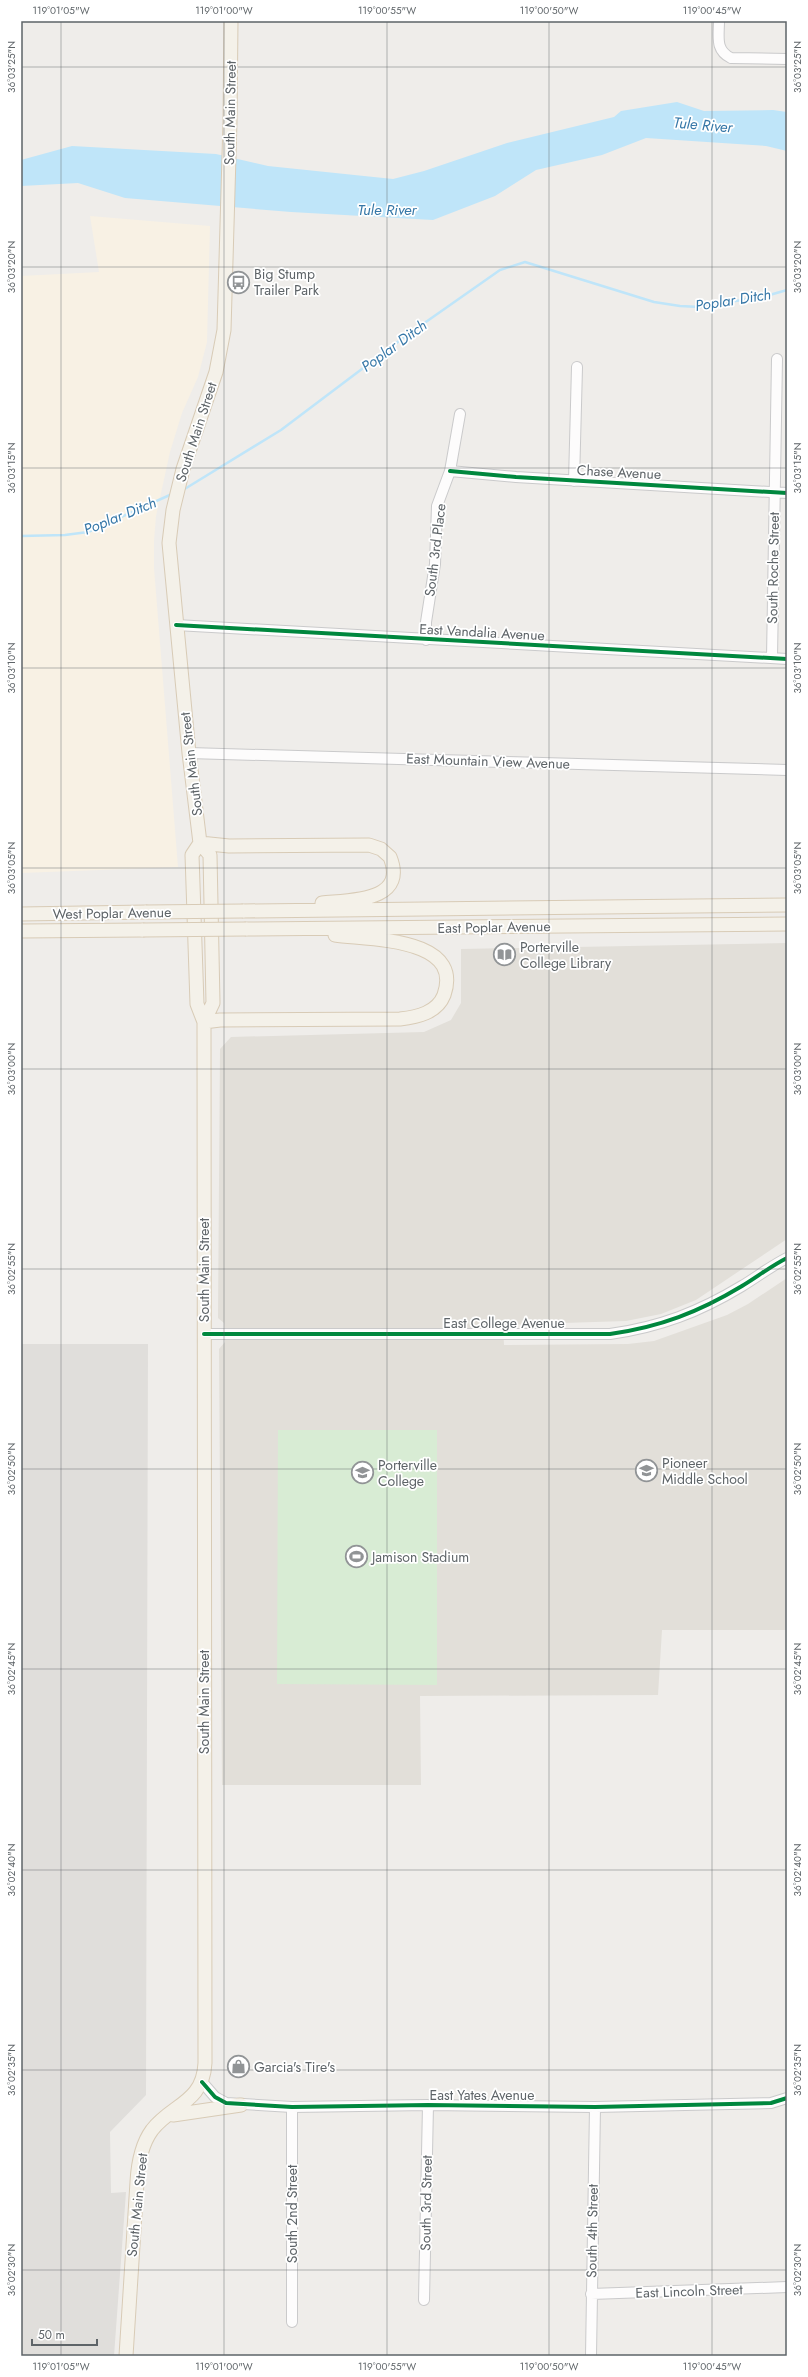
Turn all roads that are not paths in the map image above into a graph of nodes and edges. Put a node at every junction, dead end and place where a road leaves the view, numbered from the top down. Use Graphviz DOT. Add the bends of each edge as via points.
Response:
graph roads {
  1 [pos="231,21"];
  2 [pos="719,21"];
  3 [pos="787,59"];
  4 [pos="777,359"];
  5 [pos="577,367"];
  6 [pos="460,414"];
  7 [pos="450,471"];
  8 [pos="574,481"];
  9 [pos="773,492"];
  10 [pos="787,493"];
  11 [pos="176,625"];
  12 [pos="426,640"];
  13 [pos="772,658"];
  14 [pos="787,659"];
  15 [pos="189,753"];
  16 [pos="787,770"];
  17 [pos="200,843"];
  18 [pos="787,905"];
  19 [pos="243,911"];
  20 [pos="203,912"];
  21 [pos="21,914"];
  22 [pos="787,924"];
  23 [pos="201,929"];
  24 [pos="290,929"];
  25 [pos="21,931"];
  26 [pos="204,1022"];
  27 [pos="787,1258"];
  28 [pos="204,1334"];
  29 [pos="202,2082"];
  30 [pos="787,2098"];
  31 [pos="242,2105"];
  32 [pos="428,2105"];
  33 [pos="292,2107"];
  34 [pos="595,2107"];
  35 [pos="164,2118"];
  36 [pos="787,2287"];
  37 [pos="591,2294"];
  38 [pos="424,2300"];
  39 [pos="292,2322"];
  40 [pos="126,2356"];
  41 [pos="591,2356"];
  1 -- 11 [label="main road, South Main Street" via="225,319 220,358 183,469 173,510 169,552"];
  2 -- 3 [label="street" via="719,47 731,58"];
  4 -- 9 [label="street, South Roche Street"];
  5 -- 8 [label="street"];
  6 -- 7 [label="street, South 3rd Place"];
  7 -- 8 [label="street, Chase Avenue"];
  7 -- 12 [label="street, South 3rd Place" via="438,506 435,564 426,622"];
  8 -- 9 [label="street, Chase Avenue"];
  9 -- 10 [label="street, Chase Avenue"];
  9 -- 13 [label="street, South Roche Street"];
  11 -- 12 [label="street, East Vandalia Avenue"];
  11 -- 15 [label="main road, South Main Street"];
  12 -- 13 [label="street, East Vandalia Avenue"];
  13 -- 14 [label="street, East Vandalia Avenue"];
  15 -- 16 [label="street, East Mountain View Avenue"];
  15 -- 17 [label="main road, South Main Street"];
  17 -- 19 [label="main road" via="229,846 369,845 387,853 392,862 390,883 385,890 374,896"];
  17 -- 26 [label="main road, South Main Street" via="192,855 197,1004"];
  18 -- 19 [label="main road, East Poplar Avenue"];
  19 -- 20 [label="main road, East Poplar Avenue, bridge"];
  20 -- 21 [label="main road, West Poplar Avenue, bridge"];
  22 -- 24 [label="main road, East Poplar Avenue"];
  23 -- 24 [label="main road, East Poplar Avenue, bridge"];
  23 -- 25 [label="main road, West Poplar Avenue, bridge"];
  24 -- 26 [label="main road" via="412,945 426,950 436,957 444,968 444,995 437,1007 410,1018"];
  26 -- 28 [label="main road, South Main Street"];
  27 -- 28 [label="street, East College Avenue" via="712,1303 676,1320 644,1329 610,1334"];
  28 -- 29 [label="main road, South Main Street" via="205,2058"];
  29 -- 31 [label="street, East Yates Avenue" via="220,2101"];
  29 -- 35 [label="main road, South Main Street" via="191,2098"];
  30 -- 34 [label="street, East Yates Avenue" via="771,2104"];
  31 -- 33 [label="street, East Yates Avenue"];
  31 -- 35 [label="main road" via="190,2111"];
  32 -- 33 [label="street, East Yates Avenue"];
  32 -- 34 [label="street, East Yates Avenue"];
  32 -- 38 [label="street, South 3rd Street"];
  33 -- 39 [label="street, South 2nd Street"];
  34 -- 37 [label="street, South 4th Street"];
  35 -- 40 [label="main road, South Main Street" via="147,2137 139,2162"];
  36 -- 37 [label="street, East Lincoln Street"];
  37 -- 41 [label="street, South 4th Street"];
}
